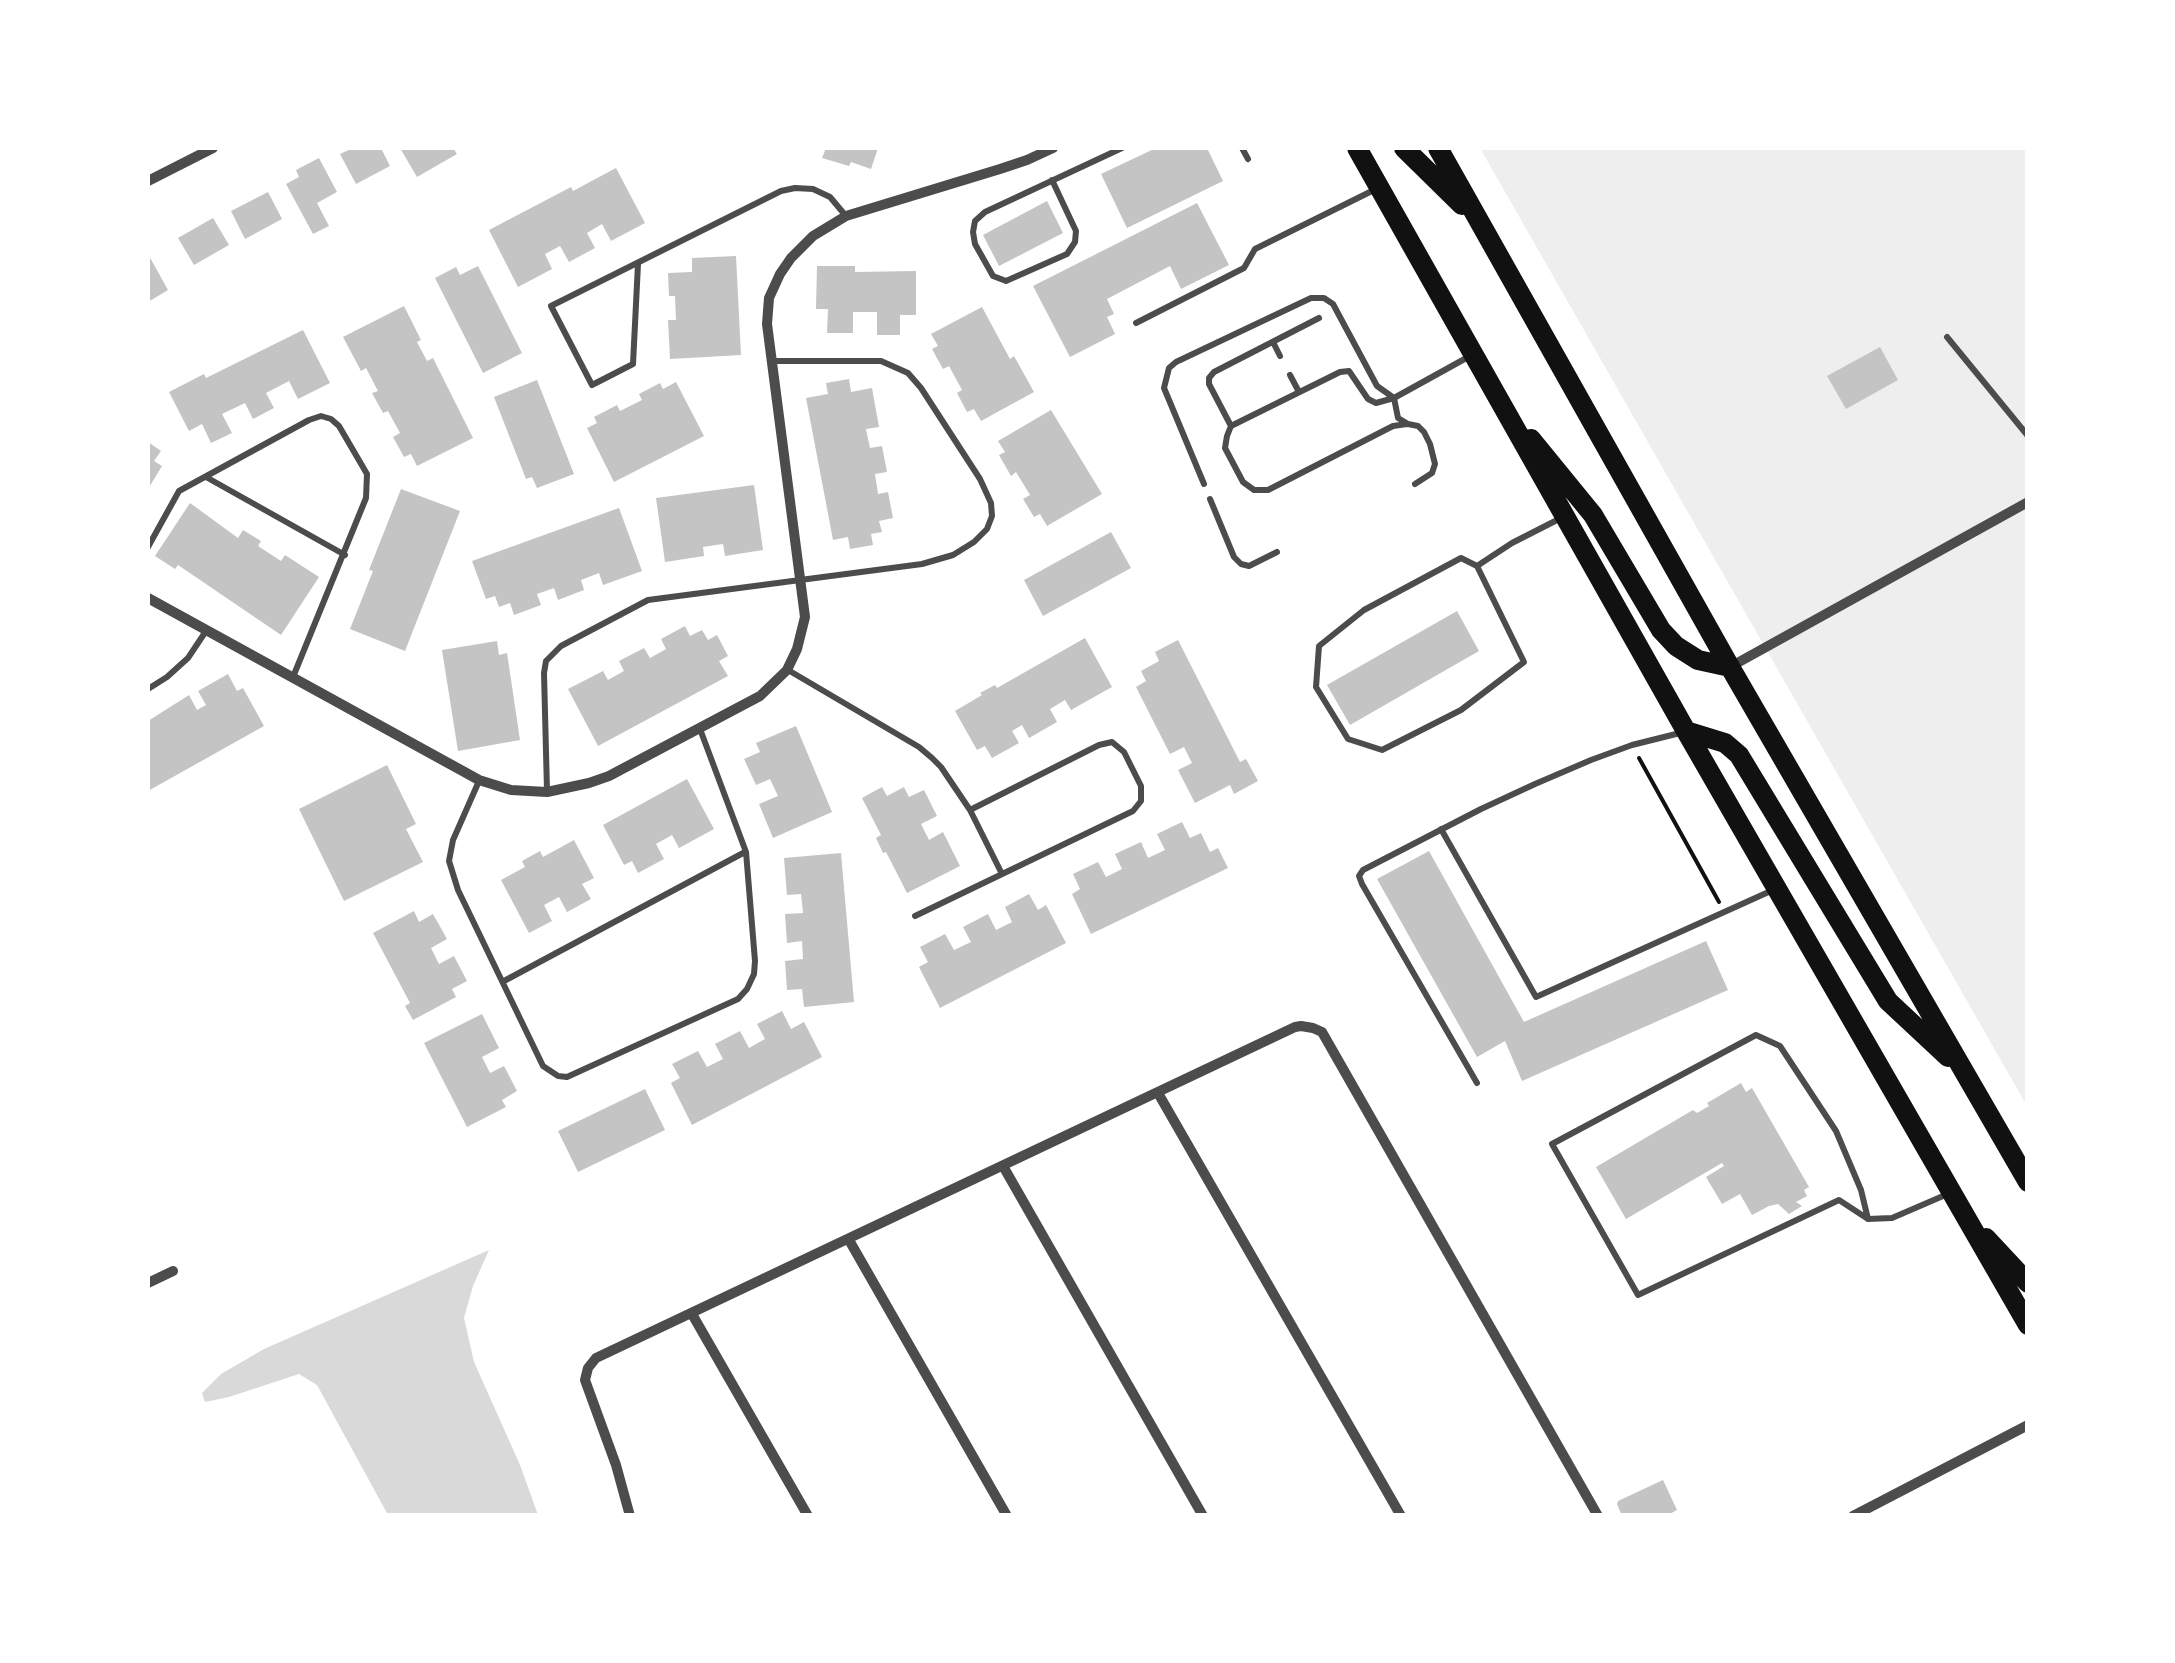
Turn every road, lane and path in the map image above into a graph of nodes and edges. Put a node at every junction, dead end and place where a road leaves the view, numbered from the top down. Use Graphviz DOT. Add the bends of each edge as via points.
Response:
graph roads {
  1 [pos="213,148"];
  2 [pos="1052,148"];
  3 [pos="1122,148"];
  4 [pos="1242,148"];
  5 [pos="1357,148"];
  6 [pos="1404,148"];
  7 [pos="1438,148"];
  8 [pos="1248,159"];
  9 [pos="1052,180"];
  10 [pos="148,181"];
  11 [pos="1379,187"];
  12 [pos="846,216"];
  13 [pos="1481,224"];
  14 [pos="638,264"];
  15 [pos="1319,318"];
  16 [pos="1136,323"];
  17 [pos="1948,337"];
  18 [pos="1273,342"];
  19 [pos="1473,354"];
  20 [pos="1280,356"];
  21 [pos="772,361"];
  22 [pos="1290,375"];
  23 [pos="1299,392"];
  24 [pos="1495,394"];
  25 [pos="1394,398"];
  26 [pos="1408,424"];
  27 [pos="1232,426"];
  28 [pos="2028,436"];
  29 [pos="204,477"];
  30 [pos="1204,484"];
  31 [pos="1416,484"];
  32 [pos="1210,499"];
  33 [pos="2028,502"];
  34 [pos="1564,516"];
  35 [pos="148,547"];
  36 [pos="1277,552"];
  37 [pos="345,555"];
  38 [pos="1476,566"];
  39 [pos="801,580"];
  40 [pos="148,598"];
  41 [pos="207,631"];
  42 [pos="1730,667"];
  43 [pos="787,670"];
  44 [pos="292,676"];
  45 [pos="148,689"];
  46 [pos="700,729"];
  47 [pos="1686,731"];
  48 [pos="1632,746"];
  49 [pos="479,780"];
  50 [pos="548,792"];
  51 [pos="970,810"];
  52 [pos="1441,829"];
  53 [pos="746,852"];
  54 [pos="1002,874"];
  55 [pos="1776,888"];
  56 [pos="1724,911"];
  57 [pos="915,916"];
  58 [pos="504,981"];
  59 [pos="1964,1072"];
  60 [pos="1477,1083"];
  61 [pos="1158,1093"];
  62 [pos="1003,1166"];
  63 [pos="2028,1182"];
  64 [pos="1956,1202"];
  65 [pos="1868,1219"];
  66 [pos="849,1240"];
  67 [pos="173,1271"];
  68 [pos="148,1283"];
  69 [pos="2028,1283"];
  70 [pos="692,1314"];
  71 [pos="2028,1325"];
  72 [pos="2028,1425"];
  73 [pos="630,1516"];
  74 [pos="808,1516"];
  75 [pos="1007,1516"];
  76 [pos="1203,1516"];
  77 [pos="1401,1516"];
  78 [pos="1598,1516"];
  79 [pos="1853,1516"];
  1 -- 10 [label="street"];
  2 -- 12 [label="street"];
  3 -- 9 [label="lane"];
  4 -- 8 [label="lane"];
  5 -- 11 [label="highway"];
  6 -- 13 [label="highway"];
  7 -- 13 [label="highway"];
  9 -- 9 [label="lane" via="975,220 972,232 992,276 1006,281 1067,254 1075,242 1076,230"];
  11 -- 16 [label="lane" via="1255,248 1244,268"];
  11 -- 19 [label="highway"];
  12 -- 14 [label="lane" via="830,197 812,190 781,191"];
  12 -- 21 [label="street" via="813,236 780,274 770,298"];
  13 -- 42 [label="highway"];
  14 -- 14 [label="lane" via="633,364 592,385 551,306"];
  15 -- 18 [label="lane"];
  17 -- 28 [label="lane"];
  18 -- 20 [label="lane"];
  18 -- 27 [label="lane" via="1210,378"];
  19 -- 24 [label="highway"];
  19 -- 25 [label="lane"];
  21 -- 39 [label="street"];
  21 -- 39 [label="lane" via="881,361 908,372 992,503 987,529 953,555"];
  22 -- 23 [label="lane"];
  23 -- 25 [label="lane" via="1349,371 1368,400"];
  23 -- 27 [label="lane"];
  24 -- 34 [label="highway"];
  24 -- 42 [label="highway" via="1593,515 1661,630 1698,660"];
  25 -- 26 [label="lane" via="1398,418"];
  25 -- 30 [label="lane" via="1377,386 1333,304 1324,298 1298,303 1169,368 1164,388"];
  26 -- 27 [label="lane" via="1268,490 1243,482 1225,448"];
  26 -- 31 [label="lane" via="1424,432 1434,457 1432,472"];
  29 -- 35 [label="lane" via="179,491"];
  29 -- 37 [label="lane"];
  29 -- 37 [label="lane" via="309,420 330,419 368,486"];
  32 -- 36 [label="lane" via="1241,564"];
  33 -- 42 [label="street"];
  34 -- 38 [label="lane"];
  34 -- 47 [label="highway"];
  37 -- 44 [label="lane"];
  38 -- 38 [label="lane" via="1524,662 1461,710 1382,750 1348,739 1316,687 1319,646 1364,610 1460,558"];
  39 -- 43 [label="street" via="804,630"];
  39 -- 50 [label="lane" via="648,600 560,646 544,673"];
  40 -- 41 [label="street"];
  41 -- 44 [label="street"];
  41 -- 45 [label="lane" via="188,658"];
  42 -- 59 [label="highway"];
  43 -- 46 [label="street" via="760,696"];
  43 -- 51 [label="lane" via="919,747"];
  44 -- 49 [label="street"];
  46 -- 50 [label="street" via="609,776"];
  46 -- 53 [label="lane"];
  47 -- 48 [label="lane"];
  47 -- 55 [label="highway"];
  47 -- 59 [label="highway" via="1725,742 1740,755 1888,1001"];
  48 -- 52 [label="lane"];
  48 -- 56 [label="path"];
  49 -- 50 [label="street"];
  49 -- 58 [label="lane" via="450,862"];
  51 -- 54 [label="lane"];
  51 -- 54 [label="lane" via="1099,744 1112,742 1124,752 1141,786 1133,811"];
  52 -- 56 [label="lane" via="1536,997"];
  52 -- 60 [label="lane" via="1360,876"];
  53 -- 58 [label="lane"];
  53 -- 58 [label="lane" via="755,961 748,989 738,999 567,1077 544,1066"];
  54 -- 57 [label="lane"];
  55 -- 56 [label="lane"];
  55 -- 64 [label="highway"];
  59 -- 63 [label="highway"];
  61 -- 62 [label="street"];
  61 -- 77 [label="street"];
  61 -- 78 [label="street" via="1295,1027 1322,1032"];
  62 -- 66 [label="street"];
  62 -- 76 [label="street"];
  64 -- 65 [label="lane"];
  64 -- 69 [label="highway"];
  64 -- 71 [label="highway"];
  65 -- 65 [label="lane" via="1839,1200 1638,1296 1552,1144 1756,1035 1780,1046 1836,1132"];
  66 -- 70 [label="street"];
  66 -- 75 [label="street"];
  67 -- 68 [label="street"];
  70 -- 73 [label="street" via="596,1358 588,1368 585,1380"];
  70 -- 74 [label="street"];
  72 -- 79 [label="street"];
}
